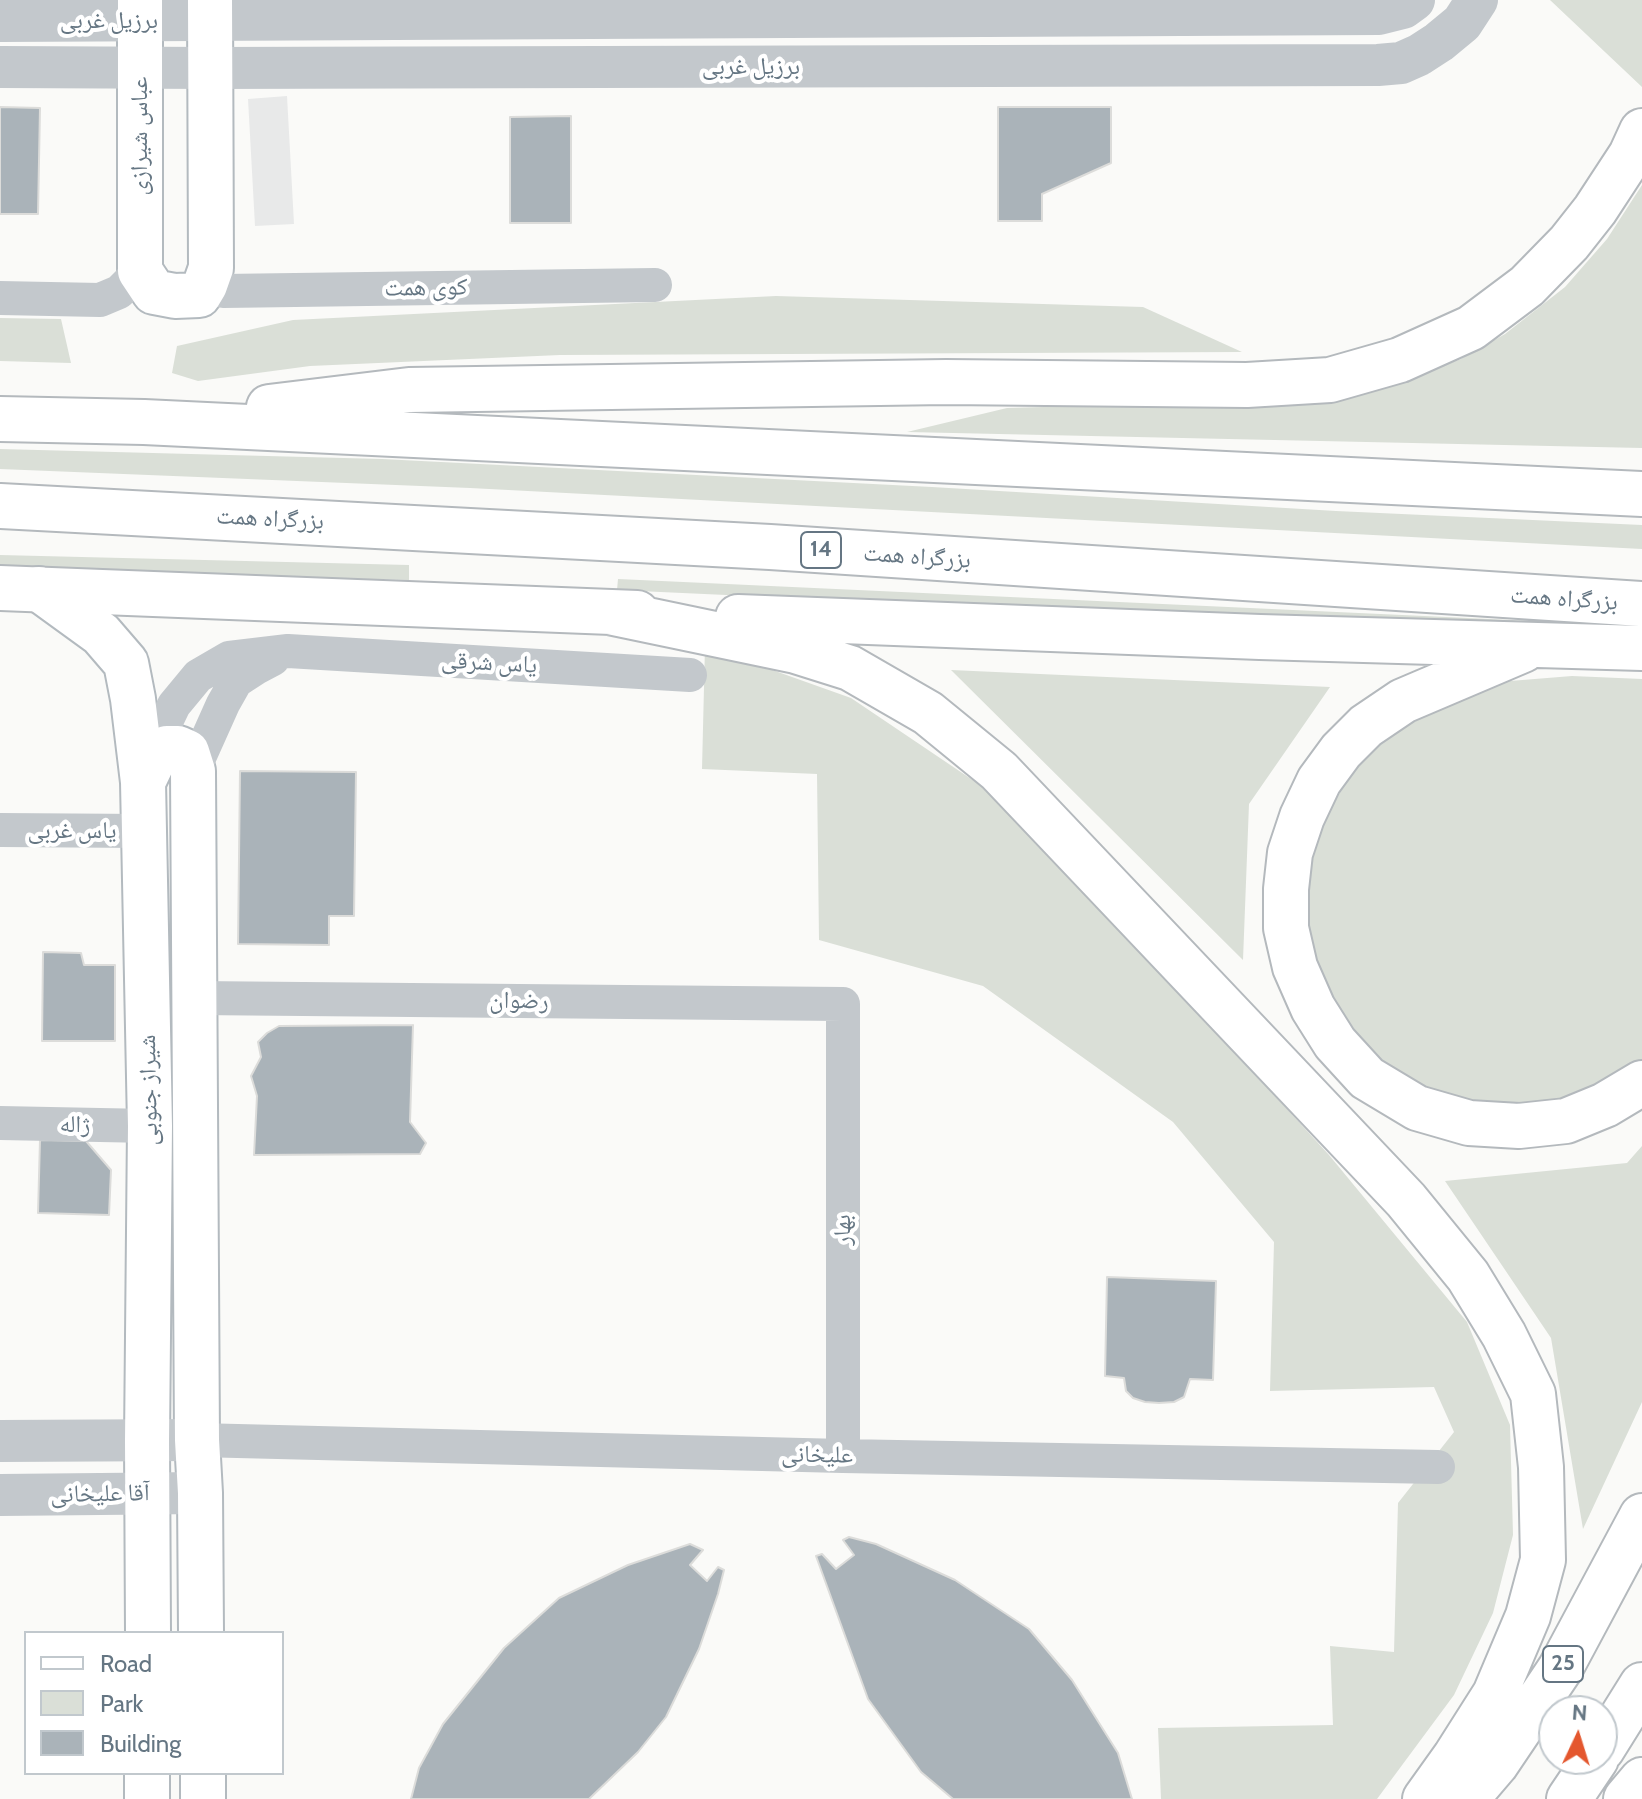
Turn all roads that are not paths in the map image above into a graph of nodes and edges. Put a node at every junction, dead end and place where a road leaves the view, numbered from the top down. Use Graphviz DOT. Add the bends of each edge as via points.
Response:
graph roads {
  1 [pos="1477,0"];
  2 [pos="1405,5"];
  3 [pos="210,10"];
  4 [pos="140,11"];
  5 [pos="0,21"];
  6 [pos="1419,55"];
  7 [pos="0,67"];
  8 [pos="139,67"];
  9 [pos="211,68"];
  10 [pos="1642,131"];
  11 [pos="211,268"];
  12 [pos="140,271"];
  13 [pos="655,285"];
  14 [pos="0,298"];
  15 [pos="0,419"];
  16 [pos="144,422"];
  17 [pos="1642,494"];
  18 [pos="0,506"];
  19 [pos="20,588"];
  20 [pos="1642,604"];
  21 [pos="609,612"];
  22 [pos="1532,646"];
  23 [pos="1642,648"];
  24 [pos="690,675"];
  25 [pos="163,770"];
  26 [pos="0,830"];
  27 [pos="145,831"];
  28 [pos="195,998"];
  29 [pos="843,1004"];
  30 [pos="1642,1083"];
  31 [pos="0,1123"];
  32 [pos="150,1126"];
  33 [pos="197,1440"];
  34 [pos="0,1441"];
  35 [pos="147,1441"];
  36 [pos="843,1456"];
  37 [pos="1438,1467"];
  38 [pos="200,1493"];
  39 [pos="148,1494"];
  40 [pos="0,1495"];
  41 [pos="1642,1516"];
  42 [pos="148,1631"];
  43 [pos="201,1631"];
  44 [pos="1642,1685"];
  45 [pos="1618,1723"];
  46 [pos="147,1775"];
  47 [pos="203,1775"];
  48 [pos="1585,1775"];
  49 [pos="1642,1780"];
  50 [pos="147,1799"];
  51 [pos="203,1799"];
  52 [pos="1425,1799"];
  53 [pos="1466,1799"];
  54 [pos="1569,1799"];
  55 [pos="1626,1799"];
  1 -- 6 [label="street, برزیل غربی" via="1462,23"];
  2 -- 3 [label="street, برزیل غربی" via="1379,14"];
  2 -- 6 [label="street"];
  3 -- 4 [label="street, برزیل غربی"];
  3 -- 9 [label="main road"];
  4 -- 5 [label="street, برزیل غربی"];
  4 -- 8 [label="main road, عباس شیرازی"];
  6 -- 9 [label="street, برزیل غربی" via="1378,65"];
  7 -- 8 [label="street, برزیل غربی"];
  8 -- 9 [label="street, برزیل غربی"];
  8 -- 12 [label="main road, عباس شیرازی"];
  9 -- 11 [label="main road"];
  10 -- 16 [label="main road" via="1595,210 1527,286 1471,328 1400,360 1330,380 1247,385 946,382 409,390"];
  11 -- 12 [label="main road" via="199,295 154,292"];
  11 -- 13 [label="street, کوی همت" via="223,291"];
  12 -- 14 [label="street" via="119,292 100,300"];
  15 -- 16 [label="main road"];
  16 -- 17 [label="main road"];
  18 -- 20 [label="main road, بزرگراه همت / 14" via="770,547"];
  19 -- 21 [label="main road"];
  19 -- 25 [label="main road, شیراز جنوبی" via="101,634 126,663 133,699"];
  21 -- 22 [label="main road"];
  21 -- 52 [label="main road" via="810,655 850,668 928,713 999,771 1406,1200 1468,1276 1533,1394 1543,1560 1528,1616 1495,1694"];
  22 -- 23 [label="main road"];
  22 -- 30 [label="main road" via="1403,701 1341,751 1307,805 1290,853 1286,928 1295,967 1335,1043 1367,1078 1417,1108 1469,1123 1519,1126 1566,1121"];
  24 -- 25 [label="street, یاس شرقی" via="288,651 236,681 223,704"];
  25 -- 27 [label="main road, شیراز جنوبی"];
  25 -- 28 [label="main road, شیراز جنوبی"];
  26 -- 27 [label="street, یاس غربی"];
  27 -- 32 [label="main road, شیراز جنوبی"];
  28 -- 29 [label="street, رضوان"];
  28 -- 33 [label="main road, شیراز جنوبی"];
  29 -- 36 [label="street, بهار"];
  31 -- 32 [label="street, ژاله"];
  32 -- 35 [label="main road, شیراز جنوبی"];
  33 -- 35 [label="street"];
  33 -- 36 [label="street, علیخانی"];
  33 -- 38 [label="main road, شیراز جنوبی"];
  34 -- 35 [label="street"];
  35 -- 39 [label="main road, شیراز جنوبی"];
  36 -- 37 [label="street, علیخانی"];
  38 -- 39 [label="street, آقا علیخانی"];
  38 -- 43 [label="main road, شیراز جنوبی"];
  39 -- 40 [label="street, آقا علیخانی"];
  39 -- 42 [label="main road, شیراز جنوبی"];
  41 -- 53 [label="main road, 25" via="1560,1669"];
  44 -- 45 [label="main road"];
  46 -- 50 [label="main road"];
  47 -- 51 [label="main road"];
  48 -- 54 [label="main road"];
  49 -- 55 [label="main road"];
}
